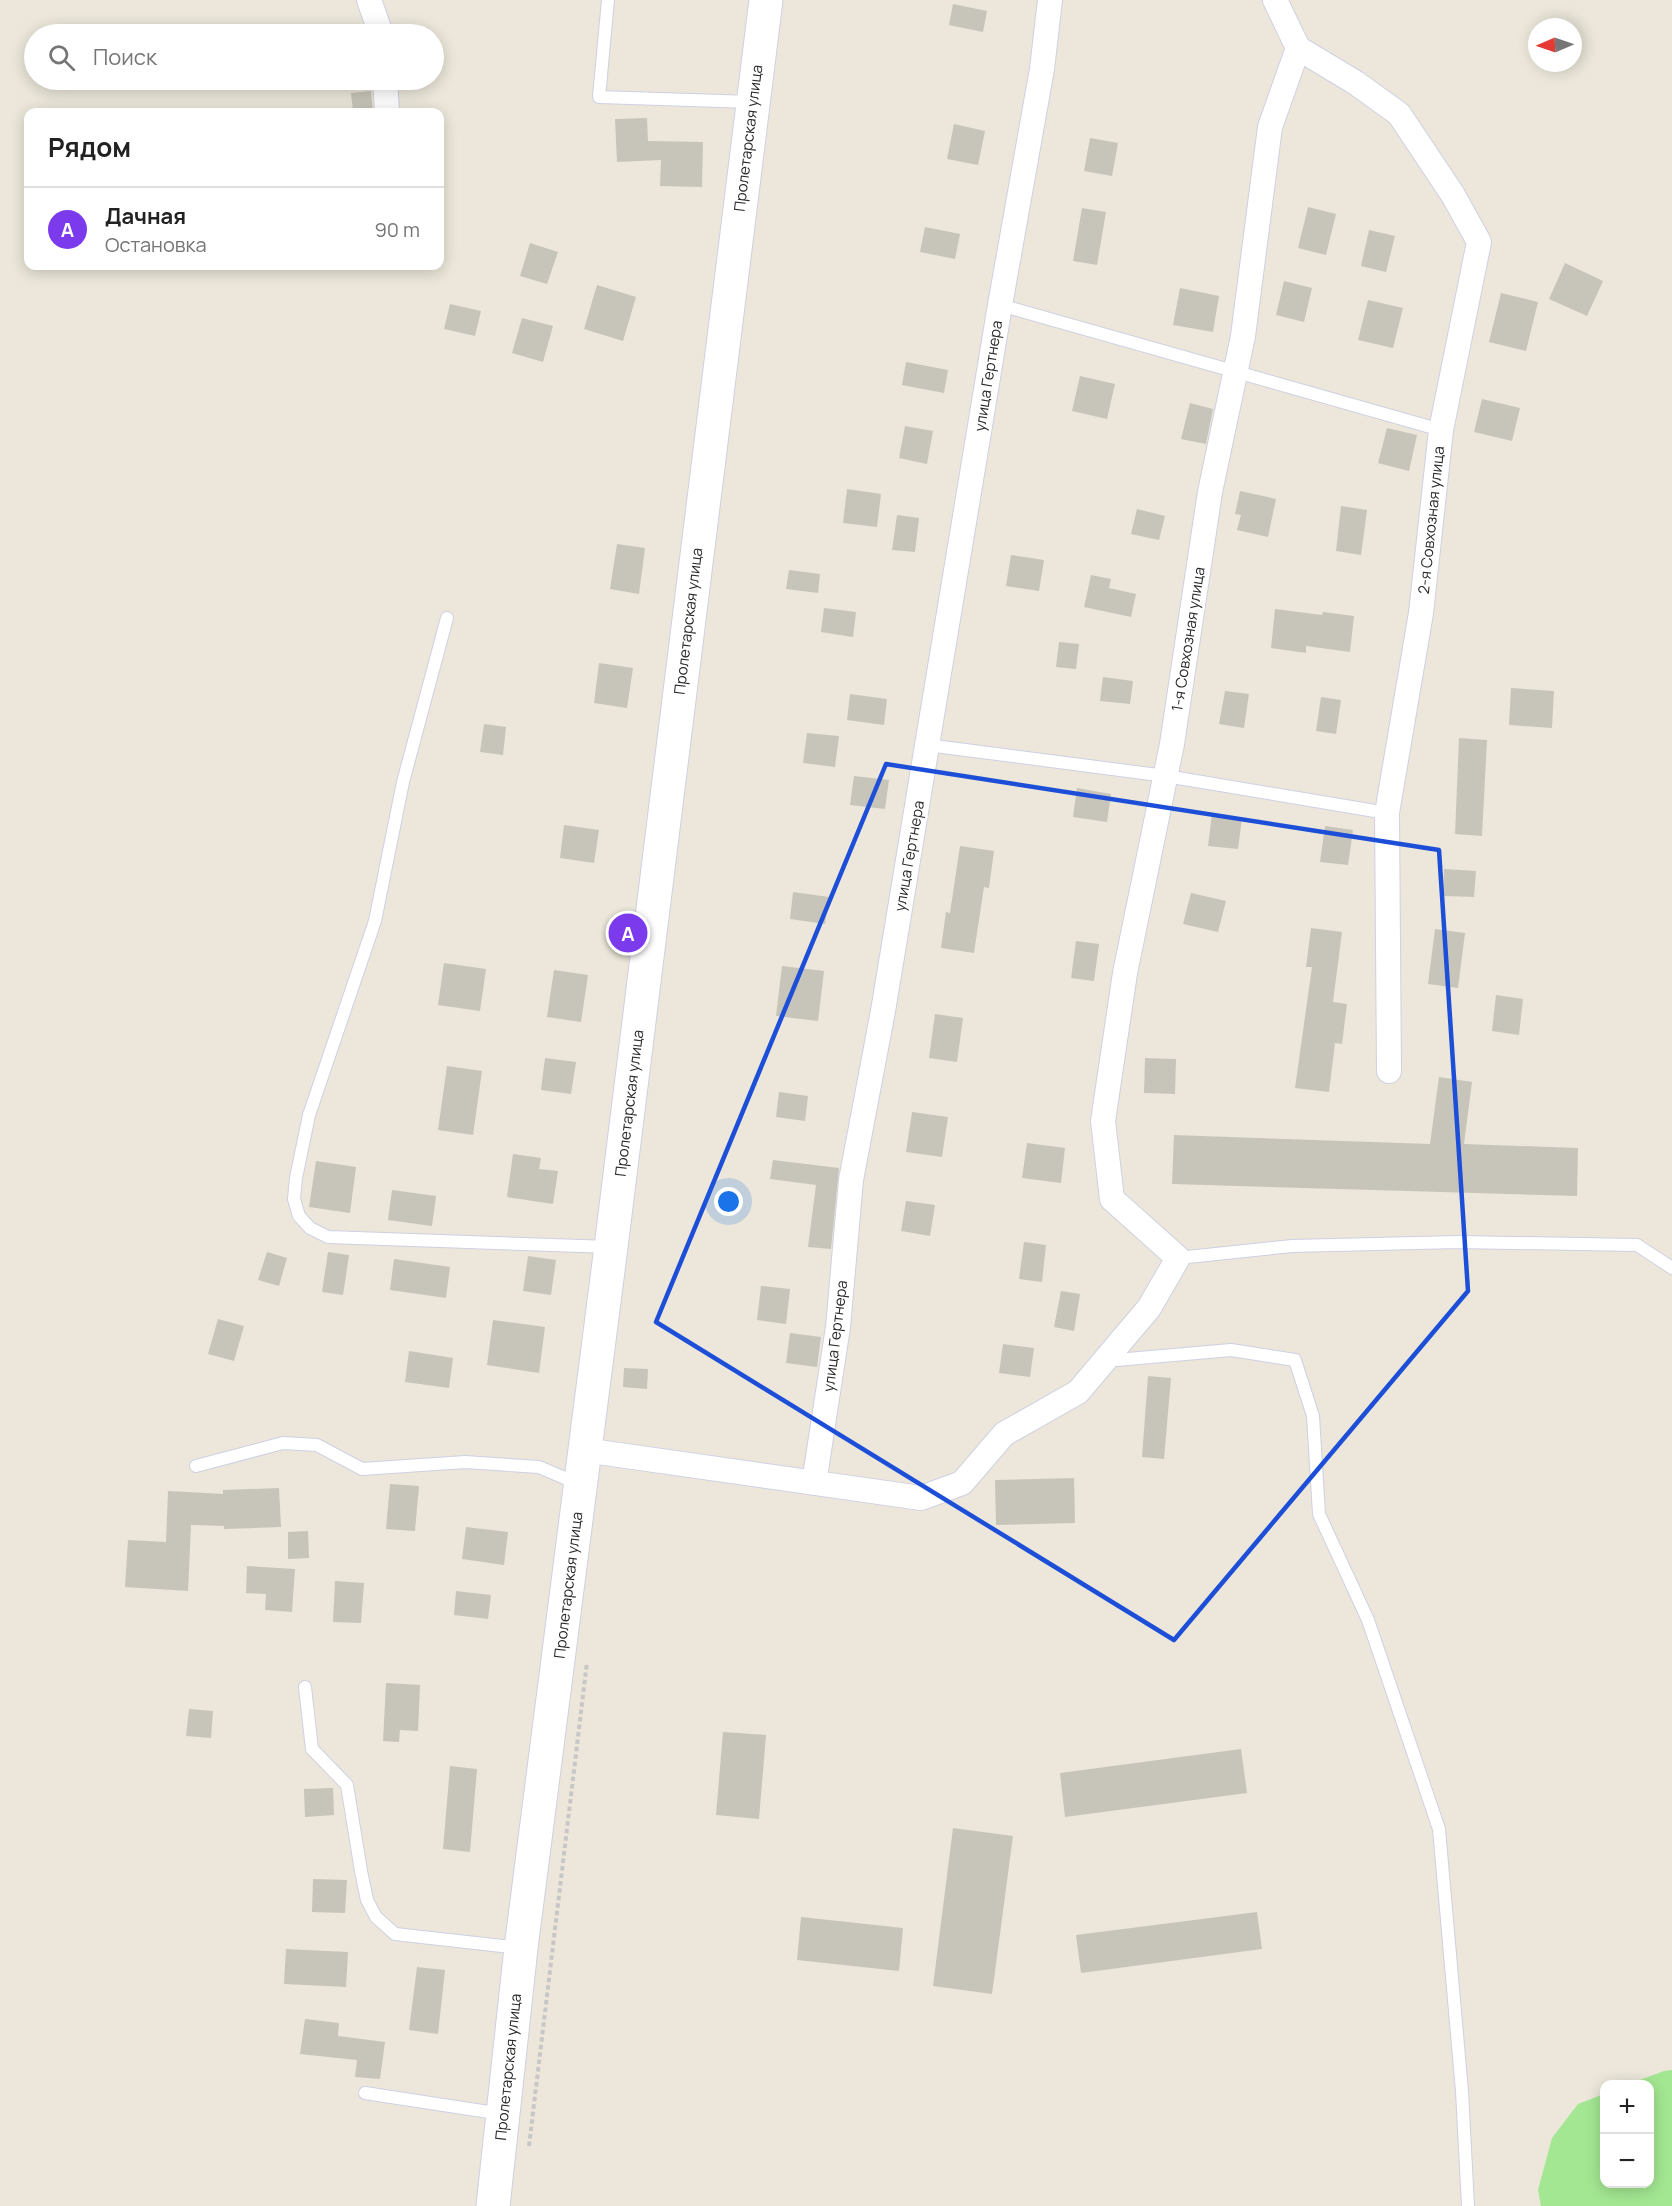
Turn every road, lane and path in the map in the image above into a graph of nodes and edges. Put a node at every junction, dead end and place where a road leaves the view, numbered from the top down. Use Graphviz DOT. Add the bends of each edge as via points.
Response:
graph roads {
  1 [pos="369,0"];
  2 [pos="608,0"];
  3 [pos="766,0"];
  4 [pos="1050,0"];
  5 [pos="1275,0"];
  6 [pos="377,24"];
  7 [pos="1298,48"];
  8 [pos="386,90"];
  9 [pos="752,102"];
  10 [pos="387,108"];
  11 [pos="1000,305"];
  12 [pos="1236,372"];
  13 [pos="1441,430"];
  14 [pos="447,618"];
  15 [pos="927,746"];
  16 [pos="1166,776"];
  17 [pos="1387,813"];
  18 [pos="1389,1071"];
  19 [pos="611,1247"];
  20 [pos="1178,1258"];
  21 [pos="1672,1268"];
  22 [pos="1103,1361"];
  23 [pos="584,1450"];
  24 [pos="196,1466"];
  25 [pos="814,1483"];
  26 [pos="580,1484"];
  27 [pos="305,1687"];
  28 [pos="521,1948"];
  29 [pos="365,2093"];
  30 [pos="503,2114"];
  31 [pos="493,2206"];
  32 [pos="1468,2206"];
  1 -- 6 [label="street"];
  2 -- 9 [label="lane" via="599,98"];
  3 -- 9 [label="main road, Пролетарская улица"];
  4 -- 11 [label="street, улица Гертнера" via="1042,69"];
  5 -- 7 [label="street"];
  7 -- 12 [label="street, 1-я Совхозная улица" via="1270,127"];
  7 -- 13 [label="street, 2-я Совхозная улица" via="1399,114 1479,242"];
  8 -- 10 [label="street"];
  9 -- 19 [label="main road, Пролетарская улица"];
  11 -- 12 [label="lane"];
  11 -- 15 [label="street, улица Гертнера"];
  12 -- 13 [label="lane"];
  12 -- 16 [label="street, 1-я Совхозная улица" via="1210,492"];
  13 -- 17 [label="street, 2-я Совхозная улица" via="1421,613"];
  14 -- 19 [label="lane" via="403,782 375,921 309,1115 294,1199 299,1216 310,1228 328,1237"];
  15 -- 16 [label="lane"];
  15 -- 25 [label="street, улица Гертнера" via="851,1180 838,1327"];
  16 -- 17 [label="lane"];
  16 -- 20 [label="street, 1-я Совхозная улица" via="1125,973 1103,1121 1112,1199"];
  17 -- 18 [label="street, 2-я Совхозная улица"];
  19 -- 23 [label="main road, Пролетарская улица"];
  20 -- 21 [label="lane" via="1292,1245 1636,1245"];
  20 -- 22 [label="street" via="1149,1308"];
  22 -- 25 [label="street" via="1078,1392 1004,1434 962,1483 921,1498"];
  22 -- 32 [label="lane" via="1231,1350 1295,1360 1313,1416 1319,1514 1368,1620 1439,1829"];
  23 -- 25 [label="street"];
  23 -- 26 [label="main road, Пролетарская улица"];
  24 -- 26 [label="lane" via="283,1443 306,1444 317,1445 362,1469 465,1462 539,1467"];
  26 -- 28 [label="main road, Пролетарская улица"];
  27 -- 28 [label="lane" via="312,1749 347,1785 363,1881 376,1917 395,1934"];
  28 -- 30 [label="main road, Пролетарская улица"];
  29 -- 30 [label="lane"];
  30 -- 31 [label="main road, Пролетарская улица"];
}
